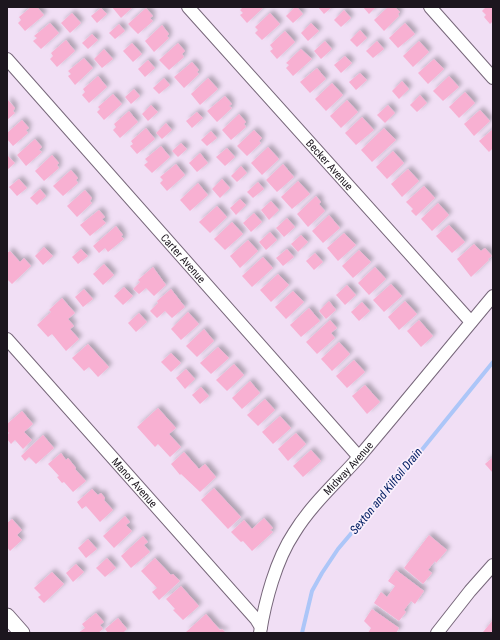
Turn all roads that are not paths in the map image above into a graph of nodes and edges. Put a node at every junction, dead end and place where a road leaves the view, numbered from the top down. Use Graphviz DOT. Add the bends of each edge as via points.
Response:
graph roads {
  1 [pos="188,7"];
  2 [pos="430,7"];
  3 [pos="7,59"];
  4 [pos="493,78"];
  5 [pos="493,296"];
  6 [pos="471,322"];
  7 [pos="7,339"];
  8 [pos="359,457"];
  9 [pos="493,565"];
  10 [pos="7,616"];
  11 [pos="260,630"];
  12 [pos="22,633"];
  13 [pos="437,633"];
  1 -- 6 [label="street, Becker Avenue"];
  2 -- 4 [label="street"];
  3 -- 8 [label="street, Carter Avenue"];
  5 -- 6 [label="street, Midway Avenue"];
  6 -- 8 [label="street, Midway Avenue"];
  7 -- 11 [label="street, Manor Avenue" via="240,601"];
  8 -- 11 [label="street, Midway Avenue" via="306,514 293,534 276,572"];
  9 -- 13 [label="street"];
  10 -- 12 [label="street"];
}
